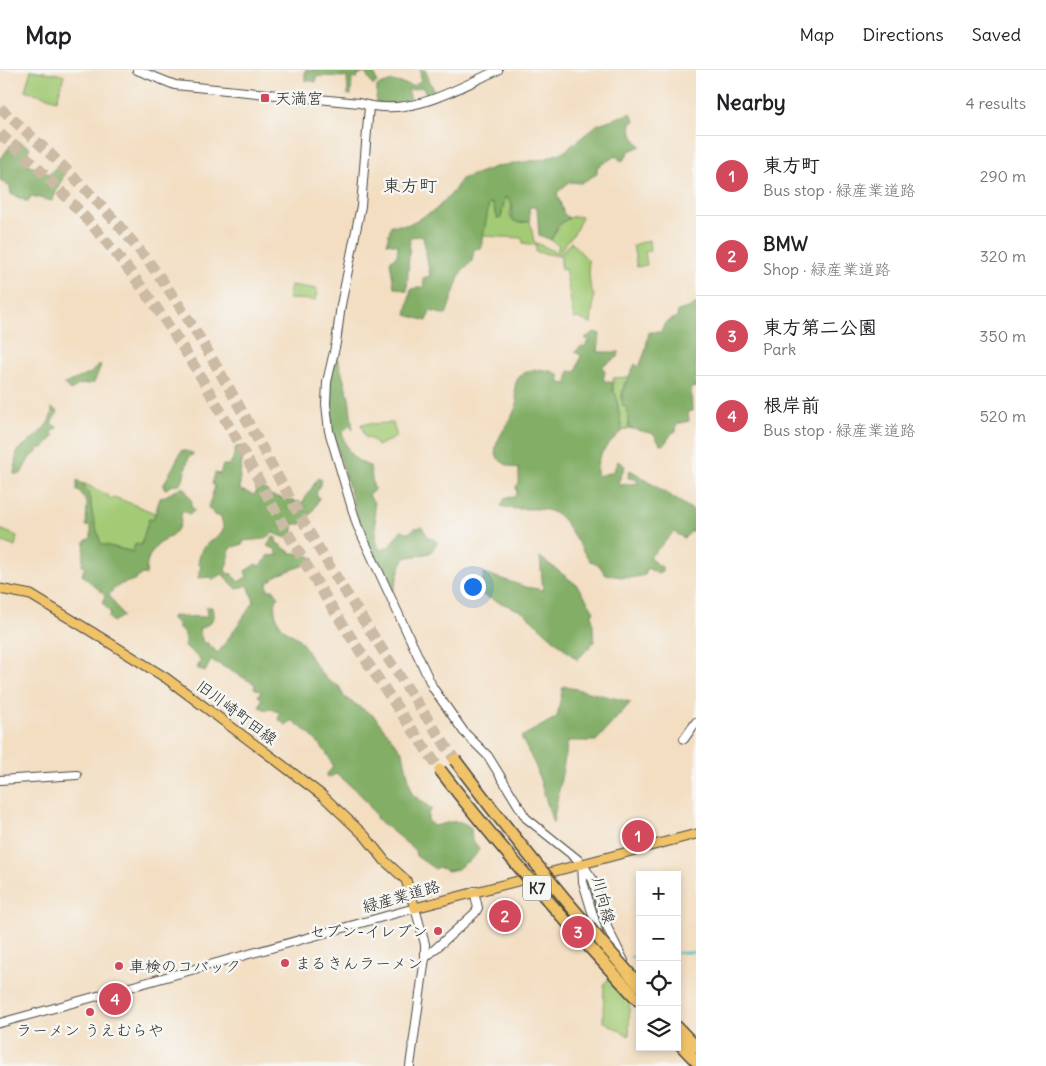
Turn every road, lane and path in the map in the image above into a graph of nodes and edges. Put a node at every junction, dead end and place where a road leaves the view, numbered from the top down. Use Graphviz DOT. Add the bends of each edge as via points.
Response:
graph roads {
  1 [pos="137,70"];
  2 [pos="498,70"];
  3 [pos="369,106"];
  4 [pos="0,589"];
  5 [pos="696,722"];
  6 [pos="684,740"];
  7 [pos="455,760"];
  8 [pos="440,770"];
  9 [pos="78,775"];
  10 [pos="0,780"];
  11 [pos="696,834"];
  12 [pos="581,862"];
  13 [pos="474,891"];
  14 [pos="415,908"];
  15 [pos="425,958"];
  16 [pos="636,975"];
  17 [pos="636,981"];
  18 [pos="636,998"];
  19 [pos="639,1006"];
  20 [pos="0,1023"];
  21 [pos="681,1025"];
  22 [pos="681,1031"];
  23 [pos="696,1041"];
  24 [pos="681,1045"];
  25 [pos="696,1047"];
  26 [pos="681,1051"];
  27 [pos="696,1061"];
  28 [pos="410,1066"];
  29 [pos="696,1066"];
  1 -- 3 [label="street" via="174,85"];
  2 -- 3 [label="street" via="426,102 388,109"];
  3 -- 12 [label="street" via="361,206 327,382 329,431 357,525 433,688 464,732 488,756 526,818"];
  4 -- 14 [label="main road, 旧川崎町田線" via="30,595 166,678 323,796 406,880"];
  5 -- 6 [label="street"];
  7 -- 17 [label="highway, K7, bridge" via="571,908"];
  8 -- 18 [label="highway, K7, bridge" via="543,896"];
  9 -- 10 [label="street"];
  11 -- 12 [label="main road, 緑産業道路"];
  12 -- 13 [label="main road, 緑産業道路"];
  12 -- 16 [label="street, 川向線" via="593,880 614,946"];
  12 -- 19 [label="street, 川向線" via="583,882 602,945"];
  13 -- 14 [label="main road, 緑産業道路"];
  13 -- 15 [label="street" via="478,908 475,913"];
  14 -- 15 [label="street" via="425,944"];
  14 -- 20 [label="street, 緑産業道路"];
  15 -- 28 [label="street"];
  21 -- 23 [label="street"];
  22 -- 25 [label="highway"];
  24 -- 27 [label="highway"];
  26 -- 29 [label="street"];
}
